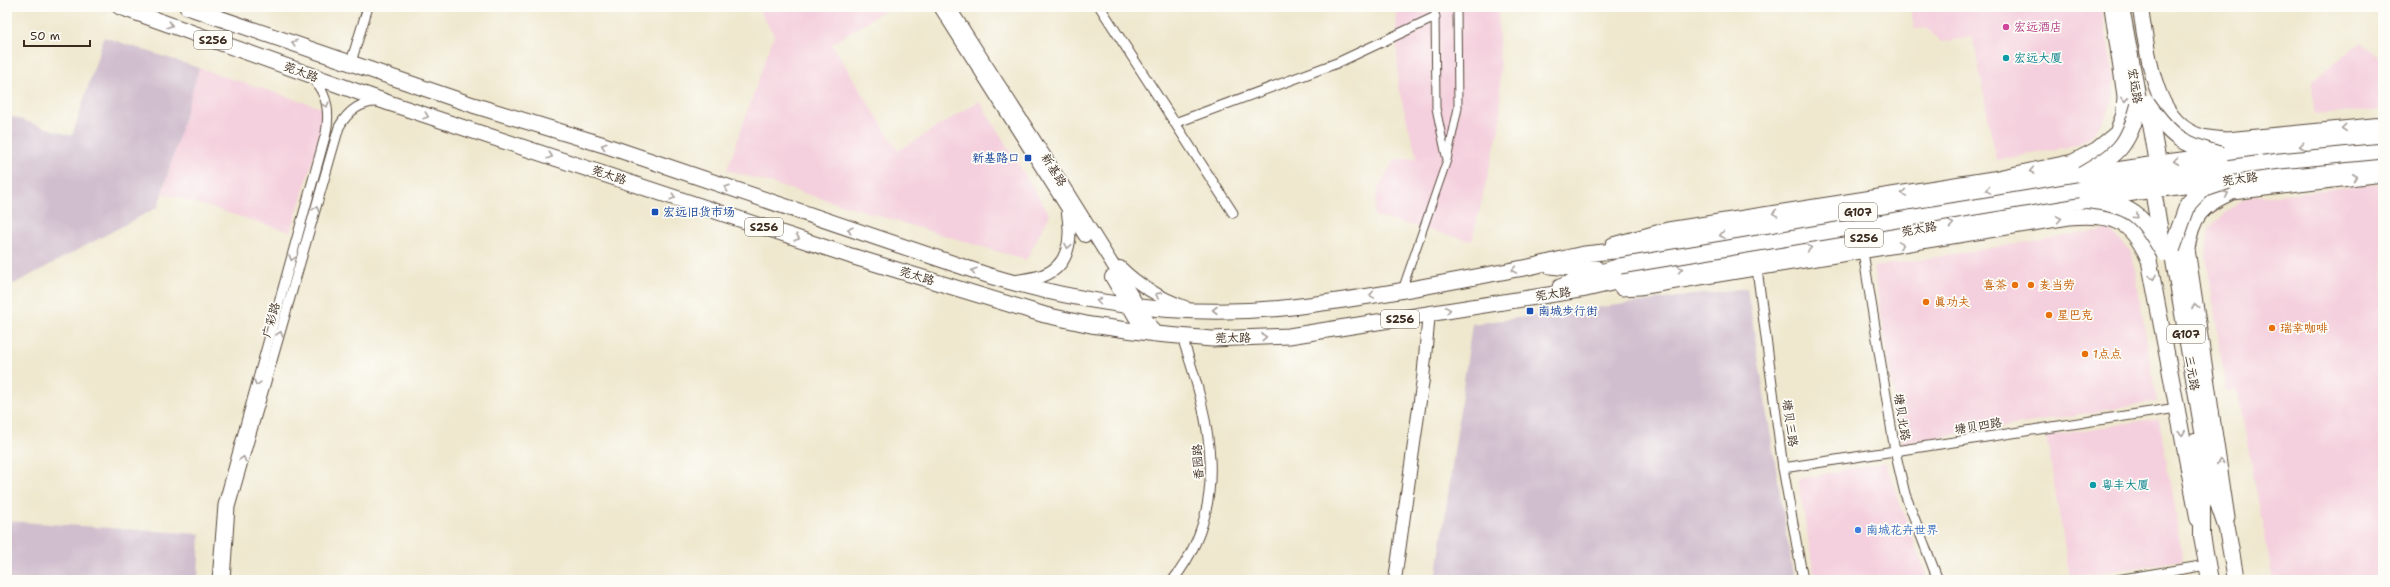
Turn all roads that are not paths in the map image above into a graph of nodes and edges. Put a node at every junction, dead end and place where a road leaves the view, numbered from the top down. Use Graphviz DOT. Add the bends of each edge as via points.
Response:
graph roads {
  1 [pos="120,7"];
  2 [pos="187,7"];
  3 [pos="368,7"];
  4 [pos="940,7"];
  5 [pos="949,7"];
  6 [pos="1100,7"];
  7 [pos="1435,7"];
  8 [pos="1457,7"];
  9 [pos="2112,7"];
  10 [pos="2121,7"];
  11 [pos="2131,7"];
  12 [pos="2140,7"];
  13 [pos="1435,17"];
  14 [pos="351,62"];
  15 [pos="306,73"];
  16 [pos="389,103"];
  17 [pos="2143,104"];
  18 [pos="1175,123"];
  19 [pos="2383,125"];
  20 [pos="2189,131"];
  21 [pos="2117,133"];
  22 [pos="2383,138"];
  23 [pos="2383,151"];
  24 [pos="2221,155"];
  25 [pos="1447,160"];
  26 [pos="2383,163"];
  27 [pos="2153,164"];
  28 [pos="2383,174"];
  29 [pos="2082,175"];
  30 [pos="2228,181"];
  31 [pos="2158,190"];
  32 [pos="2087,200"];
  33 [pos="1068,208"];
  34 [pos="1233,213"];
  35 [pos="2198,215"];
  36 [pos="2128,228"];
  37 [pos="1634,250"];
  38 [pos="2168,251"];
  39 [pos="1863,252"];
  40 [pos="1578,255"];
  41 [pos="1107,256"];
  42 [pos="1541,265"];
  43 [pos="1620,266"];
  44 [pos="1757,269"];
  45 [pos="1011,282"];
  46 [pos="1586,289"];
  47 [pos="1402,290"];
  48 [pos="1545,294"];
  49 [pos="1134,307"];
  50 [pos="1194,310"];
  51 [pos="1429,313"];
  52 [pos="1150,334"];
  53 [pos="1182,337"];
  54 [pos="2177,408"];
  55 [pos="2196,420"];
  56 [pos="1895,451"];
  57 [pos="1783,468"];
  58 [pos="2228,529"];
  59 [pos="2202,536"];
  60 [pos="2208,572"];
  61 [pos="217,580"];
  62 [pos="225,580"];
  63 [pos="1173,580"];
  64 [pos="1395,580"];
  65 [pos="1803,580"];
  66 [pos="1938,580"];
  67 [pos="2117,580"];
  68 [pos="2236,580"];
  1 -- 15 [label="main road, 莞太路 / S256, one-way"];
  14 -- 2 [label="main road, 莞太路 / S256, one-way"];
  3 -- 14 [label="street"];
  4 -- 33 [label="street, 新基路"];
  5 -- 41 [label="street, 新基路"];
  6 -- 18 [label="street"];
  7 -- 13 [label="street"];
  8 -- 25 [label="street" via="1458,108"];
  9 -- 21 [label="main road, one-way" via="2125,96 2124,114"];
  10 -- 17 [label="highway, 宏远路 / G107"];
  11 -- 17 [label="highway, 宏远路 / G107"];
  12 -- 20 [label="main road" via="2160,98 2173,118"];
  13 -- 18 [label="street" via="1337,63"];
  13 -- 25 [label="street" via="1436,108"];
  45 -- 14 [label="main road, 莞太路 / S256, one-way" via="604,145 473,105"];
  15 -- 16 [label="main road, 莞太路 / S256"];
  15 -- 61 [label="street, 广彩路, one-way" via="321,89 329,117 223,505"];
  16 -- 52 [label="main road, 莞太路 / S256, one-way" via="851,256 1045,315"];
  62 -- 16 [label="street, 广彩路, one-way" via="230,507 339,127 344,118 362,104"];
  17 -- 24 [label="highway, bridge" via="2178,139 2194,148"];
  17 -- 27 [label="highway, 宏远路 / G107, bridge"];
  17 -- 29 [label="highway, bridge" via="2132,130 2119,151"];
  18 -- 34 [label="street"];
  19 -- 20 [label="main road, one-way" via="2228,140 2202,137"];
  20 -- 21 [label="main road" via="2172,122 2152,119 2133,123"];
  20 -- 35 [label="main road" via="2202,144 2210,162 2212,180 2208,199"];
  21 -- 36 [label="main road" via="2105,147 2098,165 2097,184 2102,202 2113,217"];
  21 -- 40 [label="main road, one-way" via="2096,150 2072,162 2036,171 1668,230"];
  22 -- 24 [label="main road, 莞太路, one-way"];
  23 -- 43 [label="main road, bridge" via="2156,177"];
  24 -- 27 [label="main road, 莞太路, one-way, bridge"];
  25 -- 47 [label="street"];
  26 -- 30 [label="main road, 莞太路"];
  27 -- 29 [label="main road, 莞太路 / G107, bridge"];
  27 -- 31 [label="highway, 三元路 / G107, bridge"];
  35 -- 28 [label="main road, one-way" via="2209,202 2232,192"];
  29 -- 37 [label="main road, 莞太路 / G107, one-way"];
  30 -- 31 [label="main road, 莞太路, bridge"];
  30 -- 38 [label="highway, bridge" via="2201,190 2188,204"];
  31 -- 32 [label="main road, 莞太路, bridge"];
  31 -- 38 [label="highway, 三元路 / G107, bridge"];
  32 -- 38 [label="highway, one-way, bridge" via="2114,203 2133,212"];
  46 -- 32 [label="main road, 莞太路 / S256, one-way" via="1642,276"];
  33 -- 45 [label="street, one-way" via="1070,238 1064,260 1054,270 1041,276"];
  33 -- 49 [label="street, 新基路"];
  35 -- 36 [label="main road" via="2184,227 2166,234 2146,234"];
  58 -- 35 [label="main road, one-way" via="2186,249 2189,231"];
  39 -- 36 [label="main road, one-way" via="2069,217 2092,215 2114,218"];
  36 -- 54 [label="main road, one-way" via="2141,240 2150,260"];
  37 -- 40 [label="main road, 莞太路 / S256"];
  38 -- 55 [label="highway, 三元路 / G107"];
  39 -- 44 [label="main road"];
  39 -- 56 [label="street, 塘贝北路"];
  40 -- 42 [label="main road, 莞太路 / S256"];
  41 -- 49 [label="street, 新基路"];
  50 -- 41 [label="street, one-way" via="1170,302 1136,283"];
  42 -- 43 [label="main road" via="1579,270"];
  42 -- 47 [label="main road, 莞太路 / S256, one-way"];
  43 -- 48 [label="main road" via="1582,278"];
  44 -- 46 [label="main road" via="1639,287"];
  44 -- 57 [label="street, 塘贝三路"];
  49 -- 45 [label="main road, 莞太路 / S256, one-way" via="1053,293"];
  46 -- 48 [label="main road, 莞太路 / S256"];
  47 -- 50 [label="main road, 莞太路 / S256, one-way" via="1291,307"];
  51 -- 48 [label="main road, 莞太路 / S256, one-way"];
  49 -- 50 [label="main road, 莞太路 / S256"];
  49 -- 52 [label="street, 新基路"];
  53 -- 51 [label="main road, 莞太路 / S256, one-way" via="1212,339 1289,336"];
  51 -- 64 [label="street" via="1423,379"];
  52 -- 53 [label="main road, 莞太路 / S256"];
  53 -- 63 [label="street, 香园路" via="1194,371 1207,428 1211,457 1211,489 1207,514 1196,547"];
  54 -- 56 [label="street, 塘贝四路"];
  54 -- 59 [label="main road, one-way"];
  55 -- 58 [label="highway, 三元路 / G107" via="2215,494"];
  55 -- 59 [label="highway, 三元路 / G107" via="2202,496"];
  56 -- 57 [label="street, 塘贝四路"];
  56 -- 66 [label="street, 塘贝北路" via="1905,494"];
  57 -- 65 [label="street, 塘贝三路"];
  58 -- 68 [label="highway, 三元路 / G107"];
  59 -- 60 [label="highway, 三元路 / G107"];
  60 -- 67 [label="street"];
}
